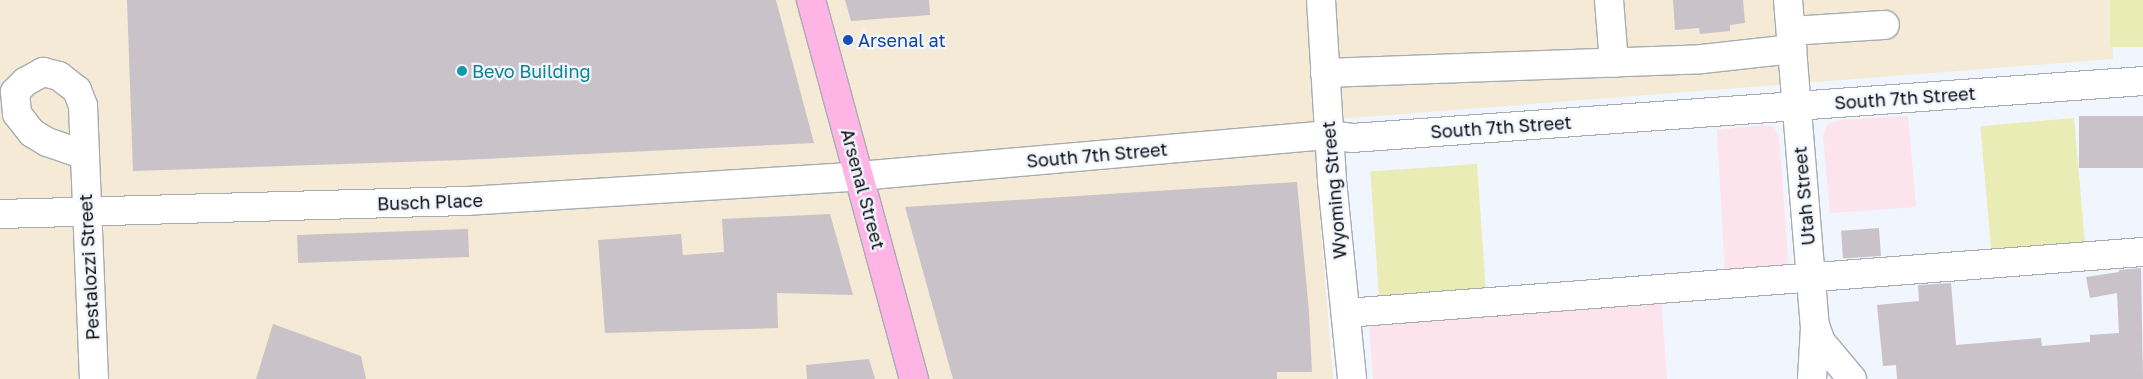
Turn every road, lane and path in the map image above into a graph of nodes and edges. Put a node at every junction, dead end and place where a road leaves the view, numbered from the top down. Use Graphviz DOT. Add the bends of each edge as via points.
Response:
graph roads {
  1 [pos="812,0"];
  2 [pos="1321,0"];
  3 [pos="1609,0"];
  4 [pos="1788,0"];
  5 [pos="1885,25"];
  6 [pos="1792,40"];
  7 [pos="1614,63"];
  8 [pos="1326,73"];
  9 [pos="2143,82"];
  10 [pos="1797,105"];
  11 [pos="1329,135"];
  12 [pos="85,155"];
  13 [pos="859,176"];
  14 [pos="86,211"];
  15 [pos="0,214"];
  16 [pos="2143,252"];
  17 [pos="1811,276"];
  18 [pos="1346,312"];
  19 [pos="1815,325"];
  20 [pos="94,379"];
  21 [pos="914,379"];
  22 [pos="1352,379"];
  23 [pos="1812,379"];
  24 [pos="1852,379"];
  1 -- 13 [label="main road, Arsenal Street"];
  2 -- 8 [label="street, Wyoming Street"];
  3 -- 7 [label="street"];
  4 -- 6 [label="street, Utah Street"];
  5 -- 6 [label="street"];
  6 -- 7 [label="street" via="1702,60"];
  6 -- 10 [label="street, Utah Street"];
  7 -- 8 [label="street"];
  8 -- 11 [label="street, Wyoming Street"];
  9 -- 10 [label="street, South 7th Street"];
  10 -- 11 [label="street, South 7th Street" via="1352,138"];
  10 -- 17 [label="street, Utah Street"];
  11 -- 13 [label="street, South 7th Street"];
  11 -- 18 [label="street, Wyoming Street"];
  12 -- 14 [label="street, Pestalozzi Street"];
  13 -- 14 [label="street, Busch Place" via="466,201"];
  13 -- 21 [label="main road, Arsenal Street"];
  14 -- 15 [label="street, Busch Place"];
  14 -- 20 [label="street, Pestalozzi Street"];
  16 -- 17 [label="street"];
  17 -- 18 [label="street"];
  17 -- 19 [label="street, Utah Street"];
  18 -- 22 [label="street, Wyoming Street"];
  19 -- 23 [label="street"];
  19 -- 24 [label="street, Utah Street" via="1821,342"];
}
